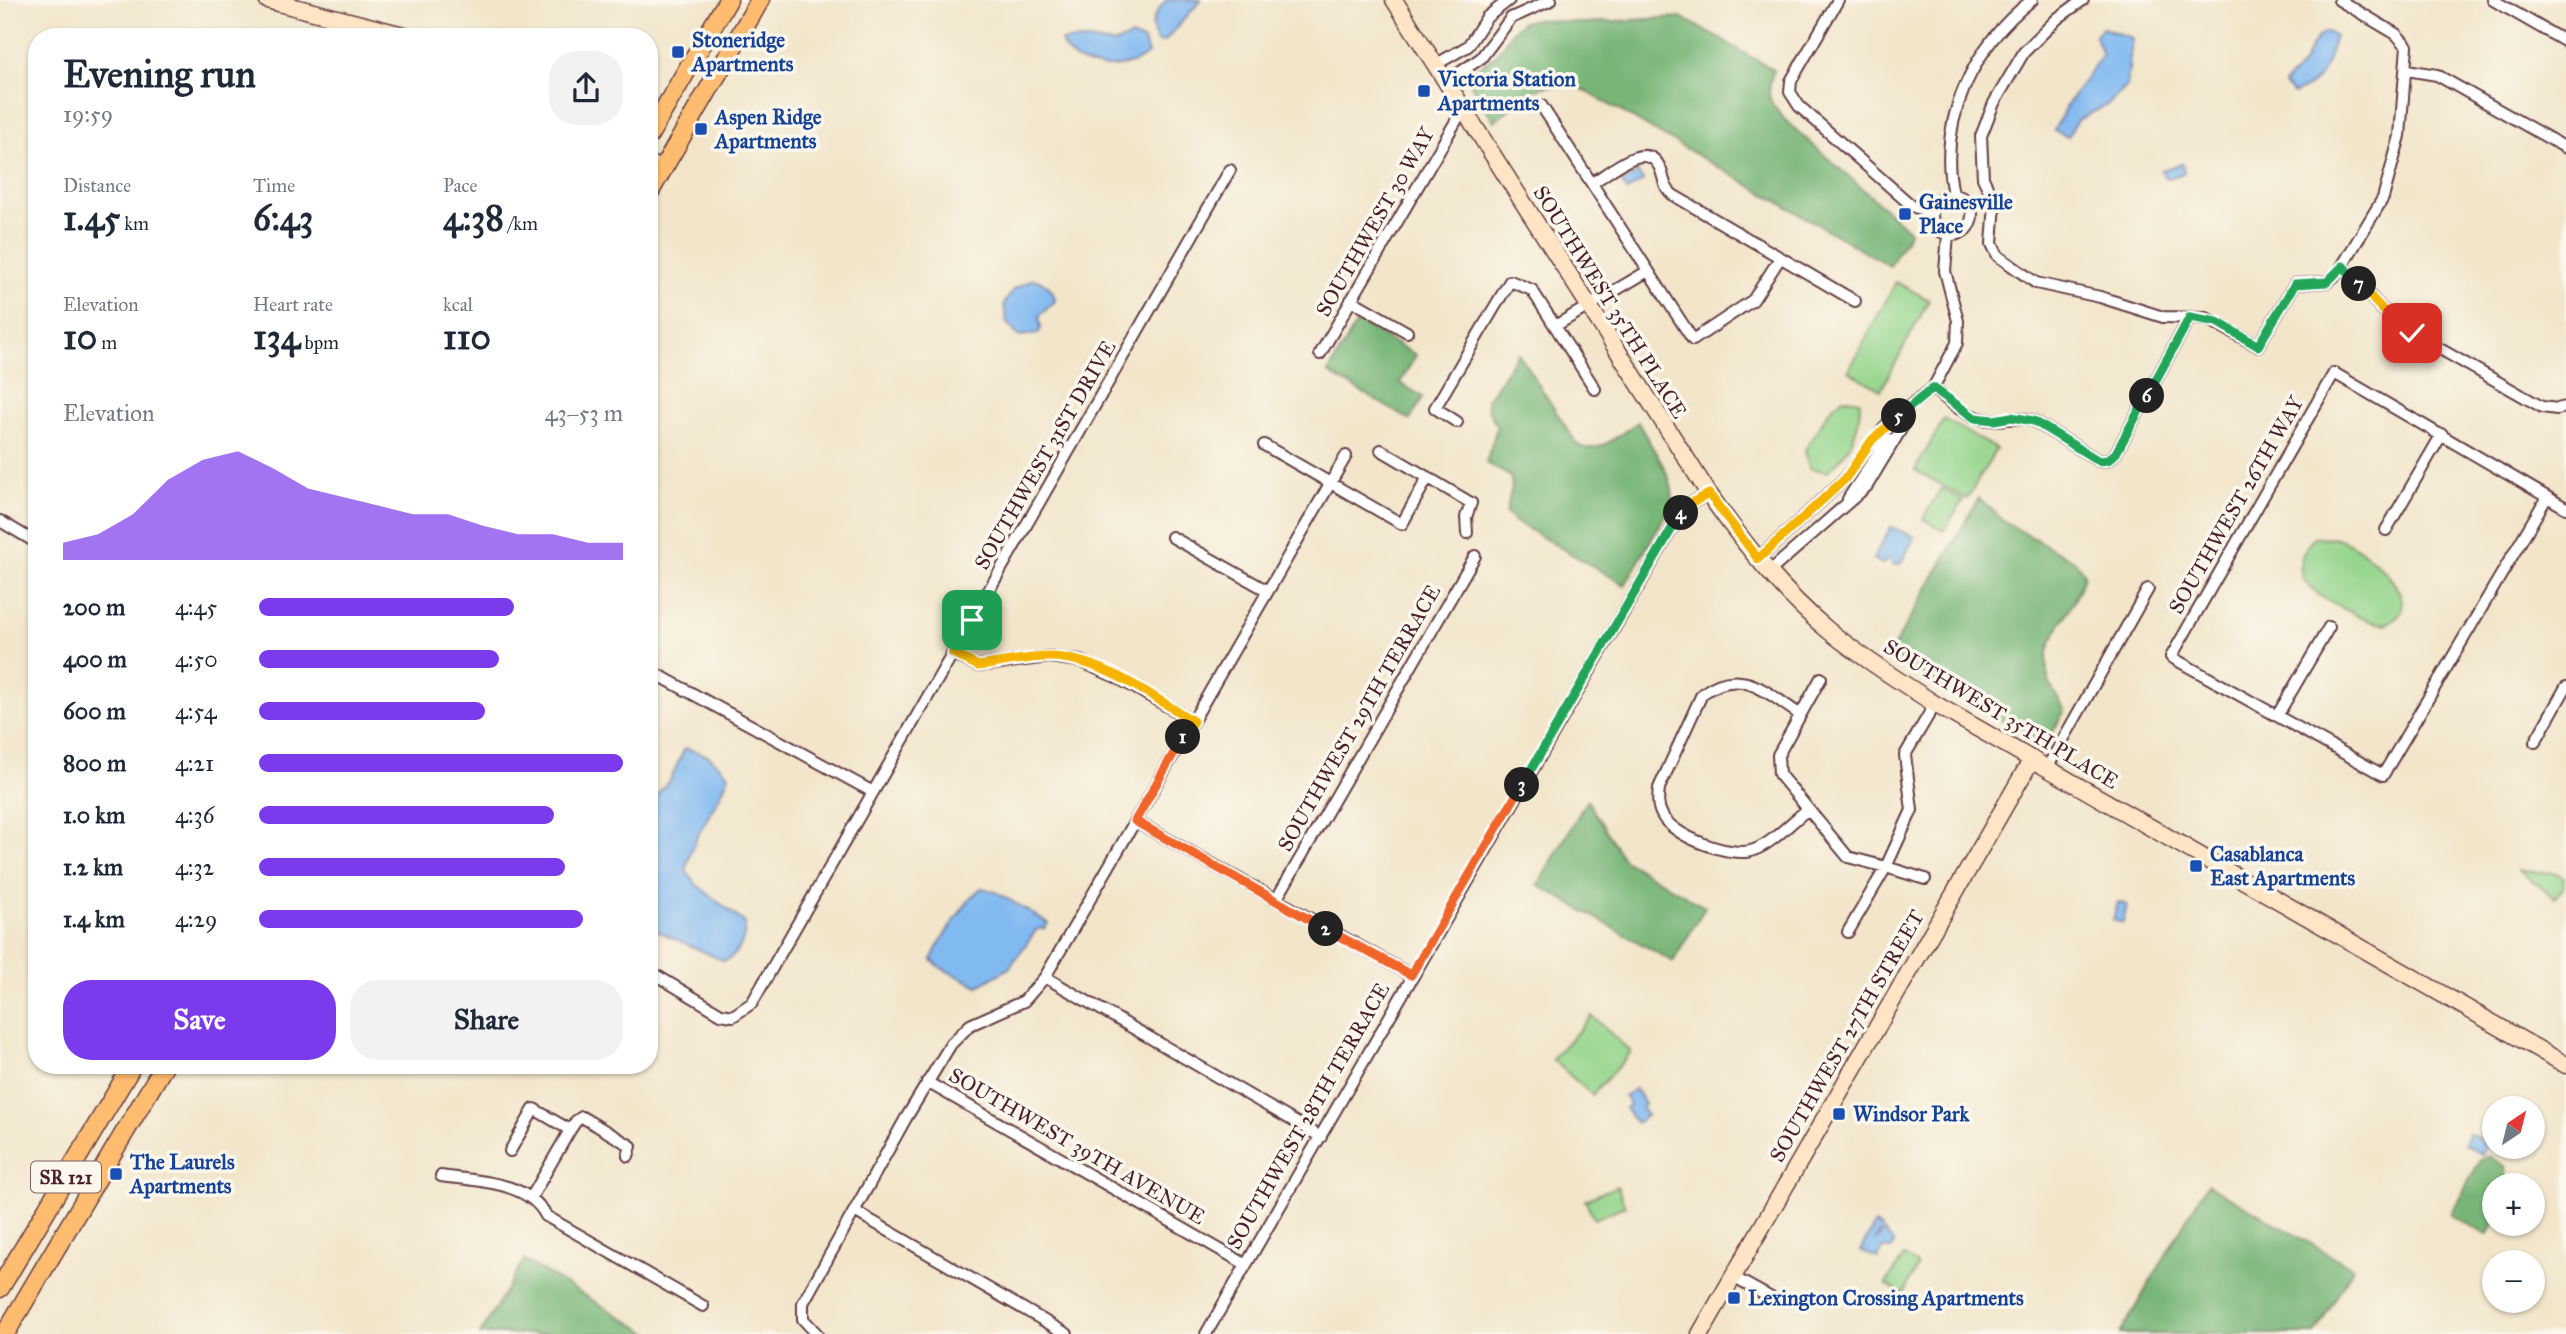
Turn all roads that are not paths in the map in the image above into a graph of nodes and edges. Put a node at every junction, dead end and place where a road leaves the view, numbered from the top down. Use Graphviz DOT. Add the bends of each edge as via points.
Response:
graph roads {
  1 [pos="267,0"];
  2 [pos="728,0"];
  3 [pos="760,0"];
  4 [pos="1394,0"];
  5 [pos="1509,0"];
  6 [pos="1551,0"];
  7 [pos="1838,0"];
  8 [pos="2032,0"];
  9 [pos="2083,0"];
  10 [pos="2339,0"];
  11 [pos="2493,0"];
  12 [pos="376,28"];
  13 [pos="1470,42"];
  14 [pos="2566,42"];
  15 [pos="1481,58"];
  16 [pos="1435,65"];
  17 [pos="2407,70"];
  18 [pos="1446,82"];
  19 [pos="1541,105"];
  20 [pos="1463,109"];
  21 [pos="658,120"];
  22 [pos="2566,148"];
  23 [pos="658,164"];
  24 [pos="1230,170"];
  25 [pos="1592,183"];
  26 [pos="1953,194"];
  27 [pos="1932,213"];
  28 [pos="1996,214"];
  29 [pos="1972,215"];
  30 [pos="1948,234"];
  31 [pos="1780,258"];
  32 [pos="2343,266"];
  33 [pos="1648,271"];
  34 [pos="1351,300"];
  35 [pos="1855,301"];
  36 [pos="1588,306"];
  37 [pos="2190,317"];
  38 [pos="1555,326"];
  39 [pos="1407,332"];
  40 [pos="1320,354"];
  41 [pos="1595,388"];
  42 [pos="1933,388"];
  43 [pos="2566,407"];
  44 [pos="1903,413"];
  45 [pos="1457,422"];
  46 [pos="2442,434"];
  47 [pos="1264,445"];
  48 [pos="1381,450"];
  49 [pos="1346,456"];
  50 [pos="1858,460"];
  51 [pos="1869,467"];
  52 [pos="1428,477"];
  53 [pos="1330,485"];
  54 [pos="1709,494"];
  55 [pos="2547,497"];
  56 [pos="1847,501"];
  57 [pos="2566,508"];
  58 [pos="0,521"];
  59 [pos="2386,530"];
  60 [pos="1467,533"];
  61 [pos="1172,537"];
  62 [pos="28,538"];
  63 [pos="1475,556"];
  64 [pos="1758,559"];
  65 [pos="1770,571"];
  66 [pos="2148,589"];
  67 [pos="1268,591"];
  68 [pos="2329,627"];
  69 [pos="953,653"];
  70 [pos="658,675"];
  71 [pos="1821,678"];
  72 [pos="2566,687"];
  73 [pos="1936,704"];
  74 [pos="1799,714"];
  75 [pos="2277,716"];
  76 [pos="1193,721"];
  77 [pos="2535,742"];
  78 [pos="2032,759"];
  79 [pos="2047,768"];
  80 [pos="873,792"];
  81 [pos="1807,810"];
  82 [pos="1135,821"];
  83 [pos="1886,867"];
  84 [pos="1925,879"];
  85 [pos="1276,900"];
  86 [pos="1848,932"];
  87 [pos="1411,975"];
  88 [pos="658,976"];
  89 [pos="1045,977"];
  90 [pos="2566,1065"];
  91 [pos="127,1074"];
  92 [pos="159,1074"];
  93 [pos="927,1082"];
  94 [pos="570,1130"];
  95 [pos="1321,1137"];
  96 [pos="510,1151"];
  97 [pos="628,1156"];
  98 [pos="441,1176"];
  99 [pos="531,1198"];
  100 [pos="856,1212"];
  101 [pos="1245,1264"];
  102 [pos="1733,1277"];
  103 [pos="0,1288"];
  104 [pos="1771,1298"];
  105 [pos="703,1306"];
  106 [pos="5,1334"];
  107 [pos="817,1334"];
  108 [pos="1068,1334"];
  109 [pos="1206,1334"];
  110 [pos="1700,1334"];
  1 -- 12 [label="street"];
  2 -- 21 [label="main road"];
  3 -- 23 [label="main road"];
  4 -- 16 [label="street, SOUTHWEST 35TH PLACE"];
  5 -- 13 [label="street" via="1487,17"];
  6 -- 15 [label="street" via="1504,23"];
  7 -- 27 [label="street" via="1791,81 1790,92 1799,106 1912,206"];
  8 -- 26 [label="street" via="2005,21 1984,48 1963,89 1947,164"];
  9 -- 28 [label="street" via="2024,52 1994,103 1981,136 1981,161"];
  10 -- 17 [label="street" via="2396,34 2407,46"];
  11 -- 14 [label="street"];
  13 -- 15 [label="street"];
  13 -- 16 [label="street"];
  15 -- 18 [label="street"];
  16 -- 18 [label="street, SOUTHWEST 35TH PLACE"];
  17 -- 22 [label="street" via="2437,75"];
  17 -- 32 [label="street" via="2400,136 2383,198"];
  18 -- 20 [label="street, SOUTHWEST 35TH PLACE"];
  19 -- 25 [label="street"];
  20 -- 34 [label="street, SOUTHWEST 30 WAY"];
  20 -- 36 [label="street, SOUTHWEST 35TH PLACE"];
  24 -- 69 [label="street, SOUTHWEST 31ST DRIVE"];
  25 -- 31 [label="street" via="1634,156 1647,156 1659,165 1664,185 1673,195"];
  25 -- 33 [label="street"];
  26 -- 27 [label="street" via="1940,199"];
  26 -- 29 [label="street" via="1968,202"];
  27 -- 30 [label="street" via="1936,227"];
  28 -- 29 [label="street"];
  28 -- 37 [label="street" via="1992,244 1998,256 2024,277 2163,317"];
  29 -- 30 [label="street" via="1967,228"];
  30 -- 42 [label="street" via="1945,271 1958,321 1957,343"];
  31 -- 33 [label="street" via="1753,300 1693,340"];
  31 -- 35 [label="street"];
  32 -- 37 [label="street" via="2327,282 2295,284 2258,346 2217,322"];
  32 -- 43 [label="street" via="2382,309 2412,333 2542,407"];
  33 -- 36 [label="street"];
  34 -- 39 [label="street"];
  34 -- 40 [label="street, SOUTHWEST 30 WAY"];
  36 -- 38 [label="street"];
  36 -- 54 [label="street, SOUTHWEST 35TH PLACE"];
  37 -- 42 [label="street" via="2108,460 2099,461 2034,421 1975,418"];
  38 -- 41 [label="street"];
  38 -- 45 [label="street" via="1532,290 1510,281 1435,408"];
  42 -- 44 [label="street"];
  44 -- 50 [label="street" via="1888,423"];
  44 -- 51 [label="street"];
  44 -- 56 [label="street" via="1903,426 1867,486"];
  46 -- 55 [label="street"];
  46 -- 59 [label="street"];
  46 -- 75 [label="street, SOUTHWEST 26TH WAY" via="2334,373 2171,657"];
  47 -- 53 [label="street"];
  48 -- 52 [label="street"];
  49 -- 53 [label="street"];
  50 -- 51 [label="street"];
  50 -- 64 [label="street" via="1845,479"];
  51 -- 56 [label="street"];
  52 -- 53 [label="street" via="1402,524"];
  52 -- 60 [label="street" via="1471,503"];
  53 -- 67 [label="street"];
  54 -- 64 [label="street, SOUTHWEST 35TH PLACE"];
  54 -- 87 [label="street, SOUTHWEST 28TH TERRACE" via="1681,513"];
  55 -- 57 [label="street"];
  55 -- 75 [label="street" via="2383,775"];
  56 -- 65 [label="street"];
  58 -- 62 [label="street"];
  61 -- 67 [label="street"];
  63 -- 85 [label="street, SOUTHWEST 29TH TERRACE"];
  64 -- 65 [label="street, SOUTHWEST 35TH PLACE"];
  65 -- 73 [label="street, SOUTHWEST 35TH PLACE" via="1827,629"];
  66 -- 79 [label="street"];
  67 -- 76 [label="street"];
  68 -- 75 [label="street"];
  69 -- 76 [label="street" via="978,666 1049,657 1080,661"];
  69 -- 80 [label="street, SOUTHWEST 31ST DRIVE"];
  70 -- 80 [label="street"];
  71 -- 74 [label="street"];
  72 -- 77 [label="street"];
  73 -- 78 [label="street, SOUTHWEST 35TH PLACE"];
  73 -- 83 [label="street" via="1905,755 1912,810"];
  74 -- 81 [label="street" via="1778,755 1779,775"];
  74 -- 81 [label="street" via="1757,685 1730,680 1715,684 1702,694 1659,788 1658,804 1663,818 1677,829 1719,851 1738,853 1755,850"];
  76 -- 82 [label="street"];
  78 -- 79 [label="street, SOUTHWEST 35TH PLACE"];
  78 -- 102 [label="street, SOUTHWEST 27TH STREET"];
  79 -- 90 [label="street, SOUTHWEST 35TH PLACE"];
  80 -- 88 [label="street, SOUTHWEST 31ST DRIVE" via="752,1003 742,1012 720,1014"];
  81 -- 83 [label="street" via="1848,857"];
  82 -- 85 [label="street"];
  82 -- 89 [label="street"];
  83 -- 84 [label="street"];
  83 -- 86 [label="street"];
  85 -- 87 [label="street"];
  87 -- 95 [label="street, SOUTHWEST 28TH TERRACE"];
  89 -- 93 [label="street" via="1024,1000 970,1025 951,1044"];
  89 -- 95 [label="street"];
  91 -- 103 [label="main road, SR 121"];
  92 -- 106 [label="main road, SR 121"];
  93 -- 100 [label="street"];
  93 -- 101 [label="street, SOUTHWEST 39TH AVENUE"];
  94 -- 96 [label="street" via="534,1109"];
  94 -- 97 [label="street" via="582,1117 631,1146"];
  94 -- 99 [label="street"];
  95 -- 101 [label="street, SOUTHWEST 28TH TERRACE"];
  98 -- 99 [label="street" via="499,1185"];
  99 -- 105 [label="street" via="546,1216"];
  100 -- 107 [label="street" via="803,1303 803,1318"];
  100 -- 108 [label="street"];
  101 -- 109 [label="street, SOUTHWEST 28TH TERRACE"];
  102 -- 104 [label="street"];
  102 -- 110 [label="street, SOUTHWEST 27TH STREET"];
}
